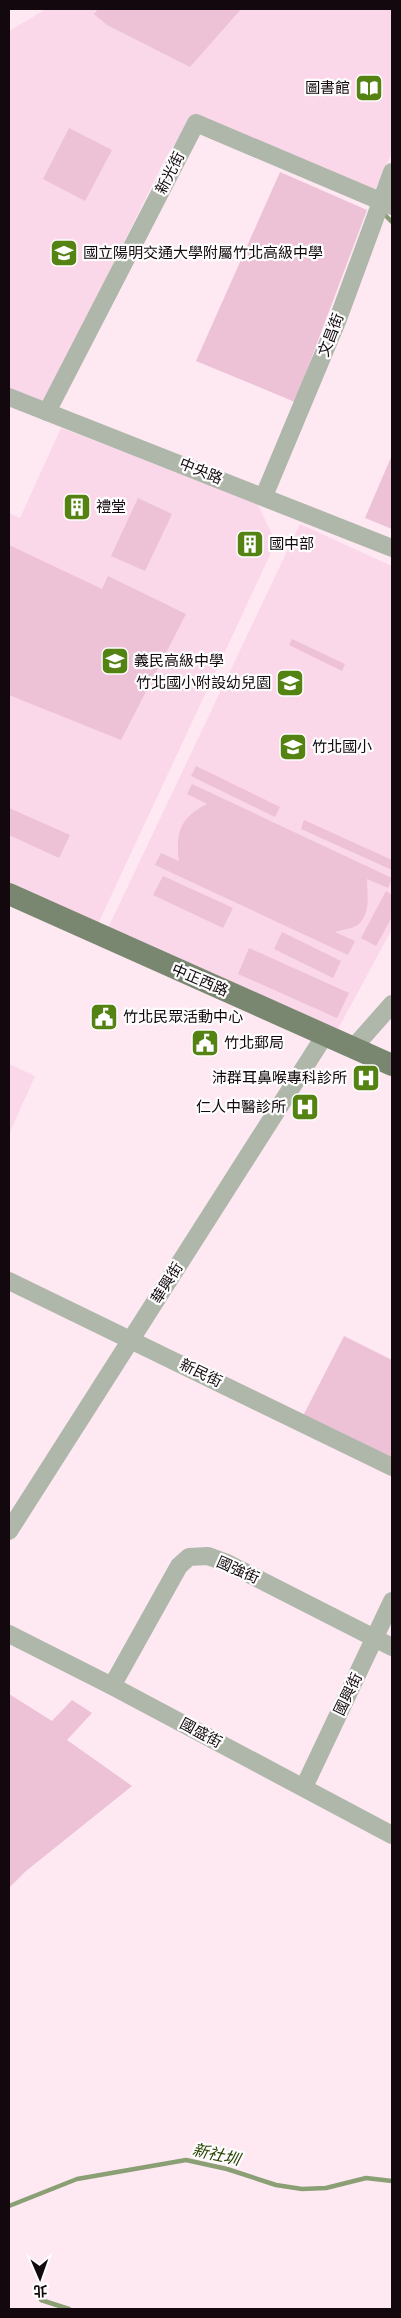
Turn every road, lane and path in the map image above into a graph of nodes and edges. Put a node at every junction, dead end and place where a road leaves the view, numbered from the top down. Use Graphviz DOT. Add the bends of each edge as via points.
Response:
graph roads {
  1 [pos="392,172"];
  2 [pos="386,203"];
  3 [pos="9,397"];
  4 [pos="47,412"];
  5 [pos="264,496"];
  6 [pos="392,548"];
  7 [pos="9,894"];
  8 [pos="392,1004"];
  9 [pos="325,1035"];
  10 [pos="354,1046"];
  11 [pos="392,1065"];
  12 [pos="9,1281"];
  13 [pos="131,1339"];
  14 [pos="392,1467"];
  15 [pos="9,1531"];
  16 [pos="392,1601"];
  17 [pos="9,1634"];
  18 [pos="374,1639"];
  19 [pos="392,1648"];
  20 [pos="112,1686"];
  21 [pos="304,1788"];
  22 [pos="392,1835"];
  1 -- 2 [label="street, 文昌街"];
  2 -- 4 [label="street, 新光街" via="196,123"];
  2 -- 5 [label="street, 文昌街"];
  3 -- 4 [label="street, 中央路"];
  4 -- 5 [label="street, 中央路"];
  5 -- 6 [label="street, 中央路"];
  7 -- 9 [label="main road, 中正西路"];
  8 -- 10 [label="street"];
  9 -- 10 [label="main road, 中正西路"];
  9 -- 13 [label="street, 華興街"];
  10 -- 11 [label="main road, 中正西路"];
  12 -- 13 [label="street, 新民街"];
  13 -- 14 [label="street, 新民街"];
  13 -- 15 [label="street, 華興街"];
  16 -- 18 [label="street, 國興街"];
  17 -- 20 [label="street, 國盛街"];
  18 -- 19 [label="street, 國強街"];
  18 -- 20 [label="street, 國強街" via="227,1563 208,1556 188,1557 179,1566"];
  18 -- 21 [label="street, 國興街"];
  20 -- 21 [label="street, 國盛街"];
  21 -- 22 [label="street, 國盛街"];
}
